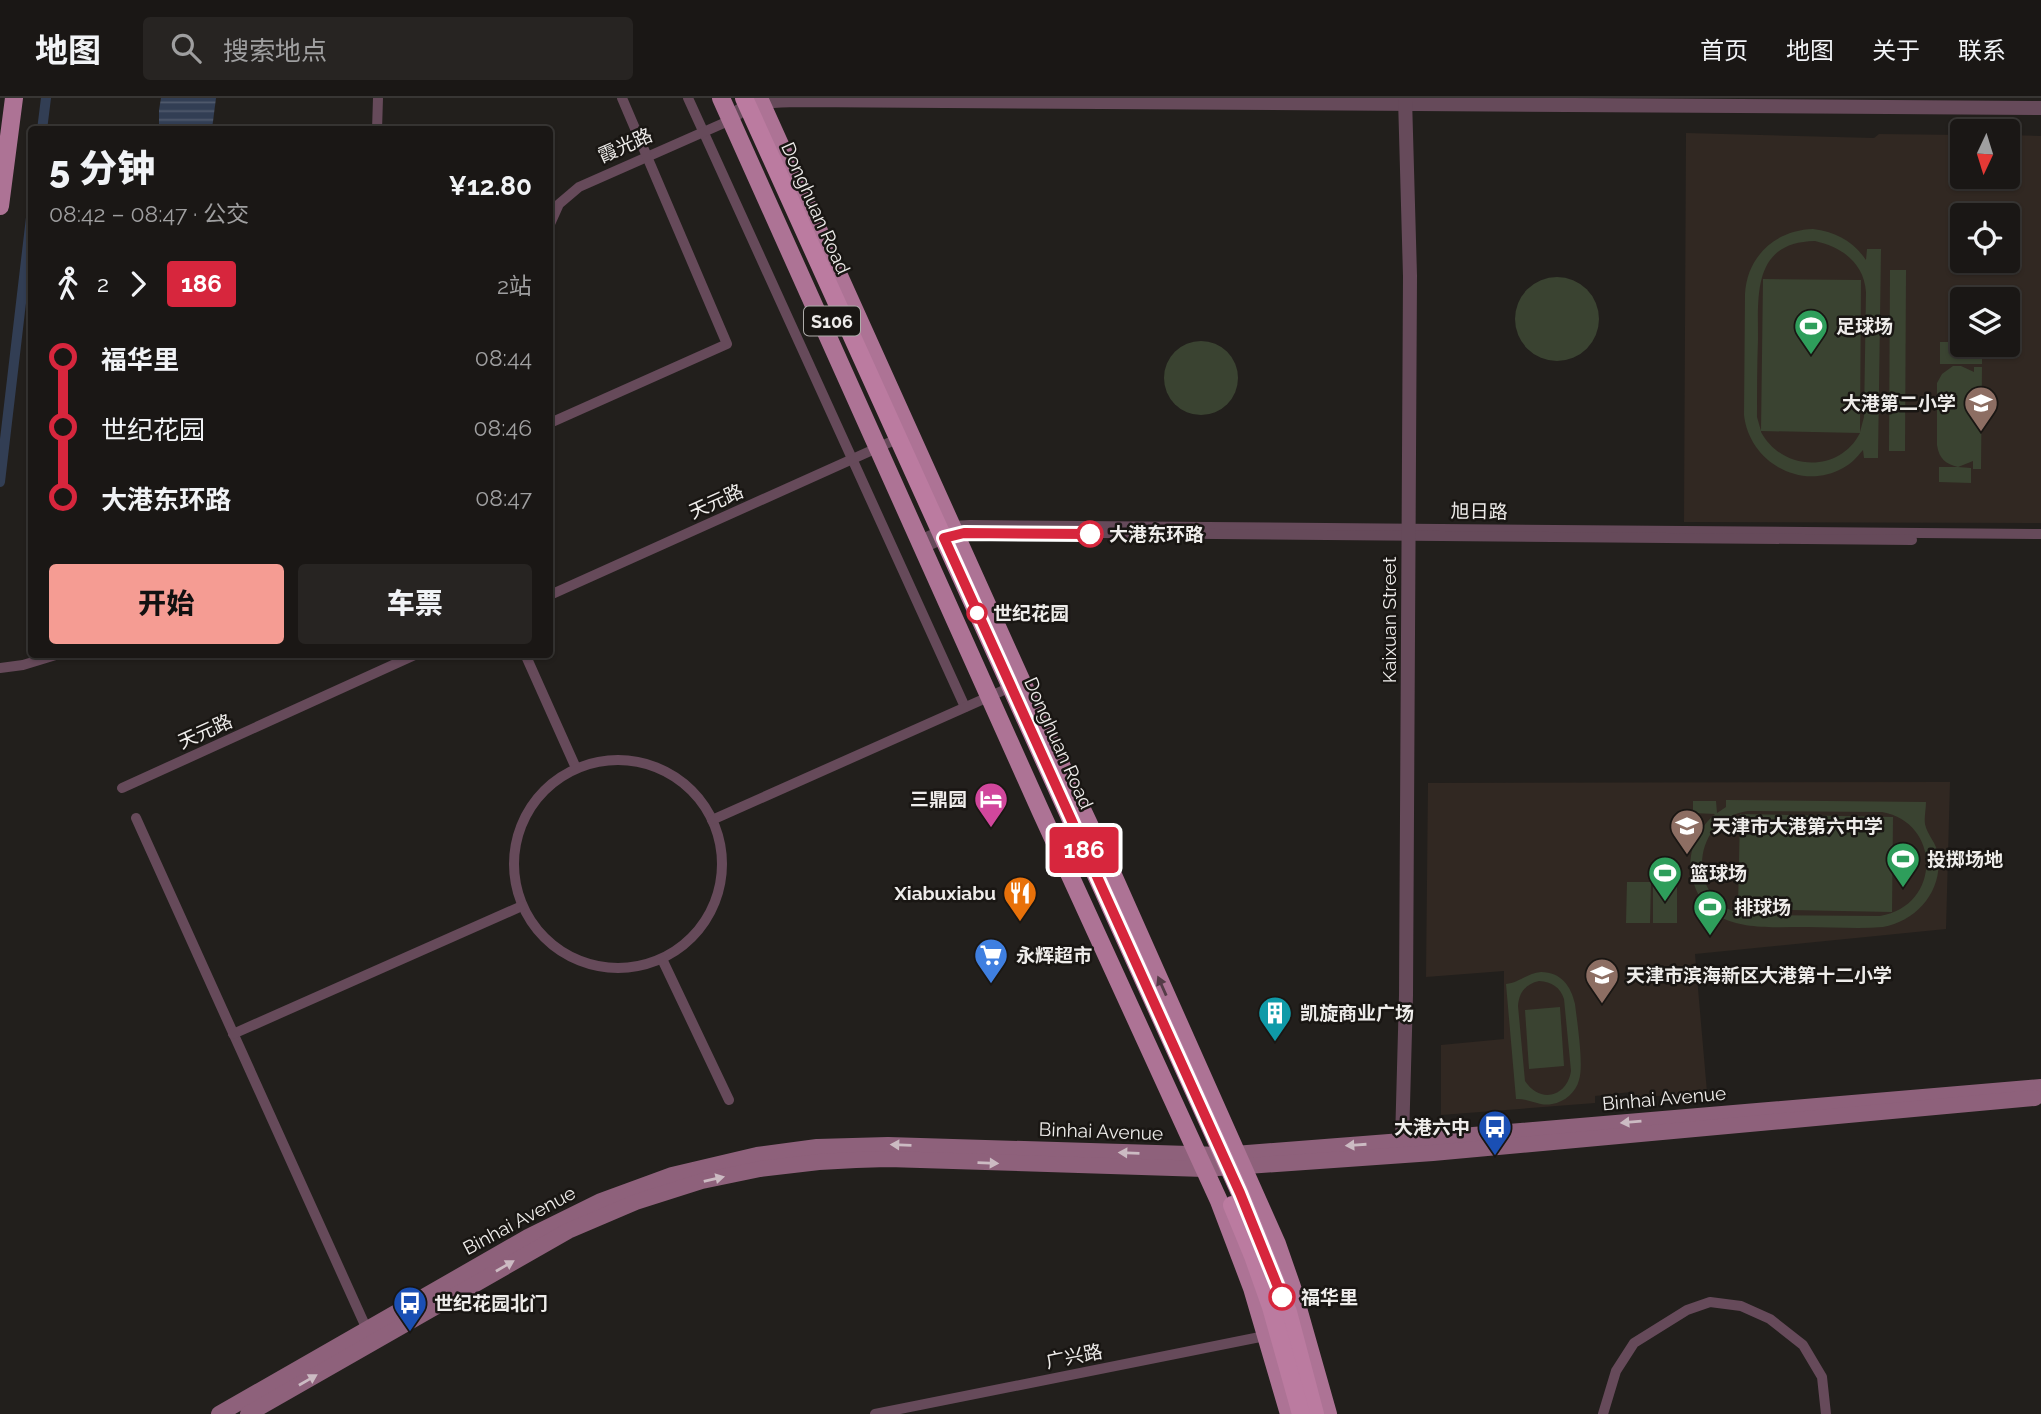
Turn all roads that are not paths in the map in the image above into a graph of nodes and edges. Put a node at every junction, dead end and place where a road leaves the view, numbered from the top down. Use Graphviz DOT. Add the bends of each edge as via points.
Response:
graph roads {
  1 [pos="7,98"];
  2 [pos="14,98"];
  3 [pos="378,98"];
  4 [pos="621,98"];
  5 [pos="688,98"];
  6 [pos="721,98"];
  7 [pos="1410,104"];
  8 [pos="746,107"];
  9 [pos="2041,108"];
  10 [pos="2041,114"];
  11 [pos="377,126"];
  12 [pos="703,132"];
  13 [pos="0,153"];
  14 [pos="647,155"];
  15 [pos="0,206"];
  16 [pos="553,217"];
  17 [pos="553,422"];
  18 [pos="887,442"];
  19 [pos="852,458"];
  20 [pos="1412,532"];
  21 [pos="2041,534"];
  22 [pos="937,537"];
  23 [pos="2041,541"];
  24 [pos="553,594"];
  25 [pos="46,658"];
  26 [pos="408,658"];
  27 [pos="527,658"];
  28 [pos="0,668"];
  29 [pos="1006,689"];
  30 [pos="965,707"];
  31 [pos="576,768"];
  32 [pos="121,788"];
  33 [pos="136,818"];
  34 [pos="712,820"];
  35 [pos="522,906"];
  36 [pos="662,959"];
  37 [pos="233,1034"];
  38 [pos="2041,1087"];
  39 [pos="2041,1098"];
  40 [pos="729,1100"];
  41 [pos="1407,1141"];
  42 [pos="1220,1161"];
  43 [pos="1273,1334"];
  44 [pos="370,1336"];
  45 [pos="219,1414"];
  46 [pos="248,1414"];
  47 [pos="875,1414"];
  48 [pos="1289,1414"];
  49 [pos="1301,1414"];
  50 [pos="1315,1414"];
  51 [pos="1328,1414"];
  52 [pos="1603,1414"];
  53 [pos="1826,1414"];
  1 -- 13 [label="main road"];
  2 -- 15 [label="main road"];
  3 -- 11 [label="street"];
  4 -- 14 [label="street"];
  5 -- 12 [label="street"];
  6 -- 8 [label="main road"];
  7 -- 8 [label="street, 霞光路"];
  7 -- 9 [label="street, 霞光路"];
  7 -- 10 [label="street, 霞光路"];
  7 -- 20 [label="street, Kaixuan Street"];
  8 -- 12 [label="street, 霞光路"];
  8 -- 18 [label="highway, Donghuan Road / S106"];
  8 -- 22 [label="main road"];
  12 -- 14 [label="street, 霞光路"];
  12 -- 19 [label="street"];
  14 -- 16 [label="street, 霞光路" via="579,187 559,204"];
  14 -- 17 [label="street" via="727,344"];
  18 -- 19 [label="street, 天元路"];
  18 -- 22 [label="highway, Donghuan Road / S106"];
  19 -- 24 [label="street, 天元路"];
  19 -- 30 [label="street"];
  20 -- 21 [label="street, 旭日路"];
  20 -- 22 [label="street, 旭日路" via="973,532"];
  20 -- 23 [label="street, 旭日路"];
  20 -- 41 [label="street, Kaixuan Street"];
  22 -- 29 [label="highway, Donghuan Road / S106"];
  25 -- 28 [label="street"];
  26 -- 32 [label="street, 天元路"];
  27 -- 31 [label="street"];
  29 -- 30 [label="street"];
  29 -- 42 [label="highway, Donghuan Road / S106"];
  29 -- 42 [label="main road"];
  30 -- 34 [label="street"];
  31 -- 34 [label="street" via="611,759 647,763 680,779 705,805"];
  31 -- 35 [label="street" via="548,786 527,811 515,842 514,875"];
  33 -- 37 [label="street"];
  34 -- 36 [label="street" via="720,838 723,874 713,909 692,939"];
  35 -- 36 [label="street" via="540,934 566,955 597,966 630,968"];
  35 -- 37 [label="street"];
  36 -- 40 [label="street"];
  37 -- 44 [label="street"];
  38 -- 41 [label="main road, Binhai Avenue, one-way"];
  39 -- 42 [label="main road, Binhai Avenue" via="1433,1153"];
  41 -- 42 [label="main road, Binhai Avenue, one-way"];
  42 -- 43 [label="highway, Donghuan Road / S106" via="1253,1256"];
  42 -- 44 [label="main road, Binhai Avenue" via="888,1145 817,1147 725,1162 647,1183 578,1212 528,1237"];
  42 -- 50 [label="highway, Donghuan Road / S106" via="1262,1244 1288,1312"];
  42 -- 51 [label="main road" via="1277,1244"];
  43 -- 47 [label="street, 广兴路"];
  43 -- 48 [label="main road"];
  43 -- 49 [label="highway, Donghuan Road / S106"];
  44 -- 45 [label="main road, Binhai Avenue"];
  46 -- 44 [label="main road, Binhai Avenue, one-way"];
  52 -- 53 [label="street" via="1616,1371 1634,1343 1685,1311 1710,1302 1741,1306 1770,1319 1803,1345 1822,1377"];
}
